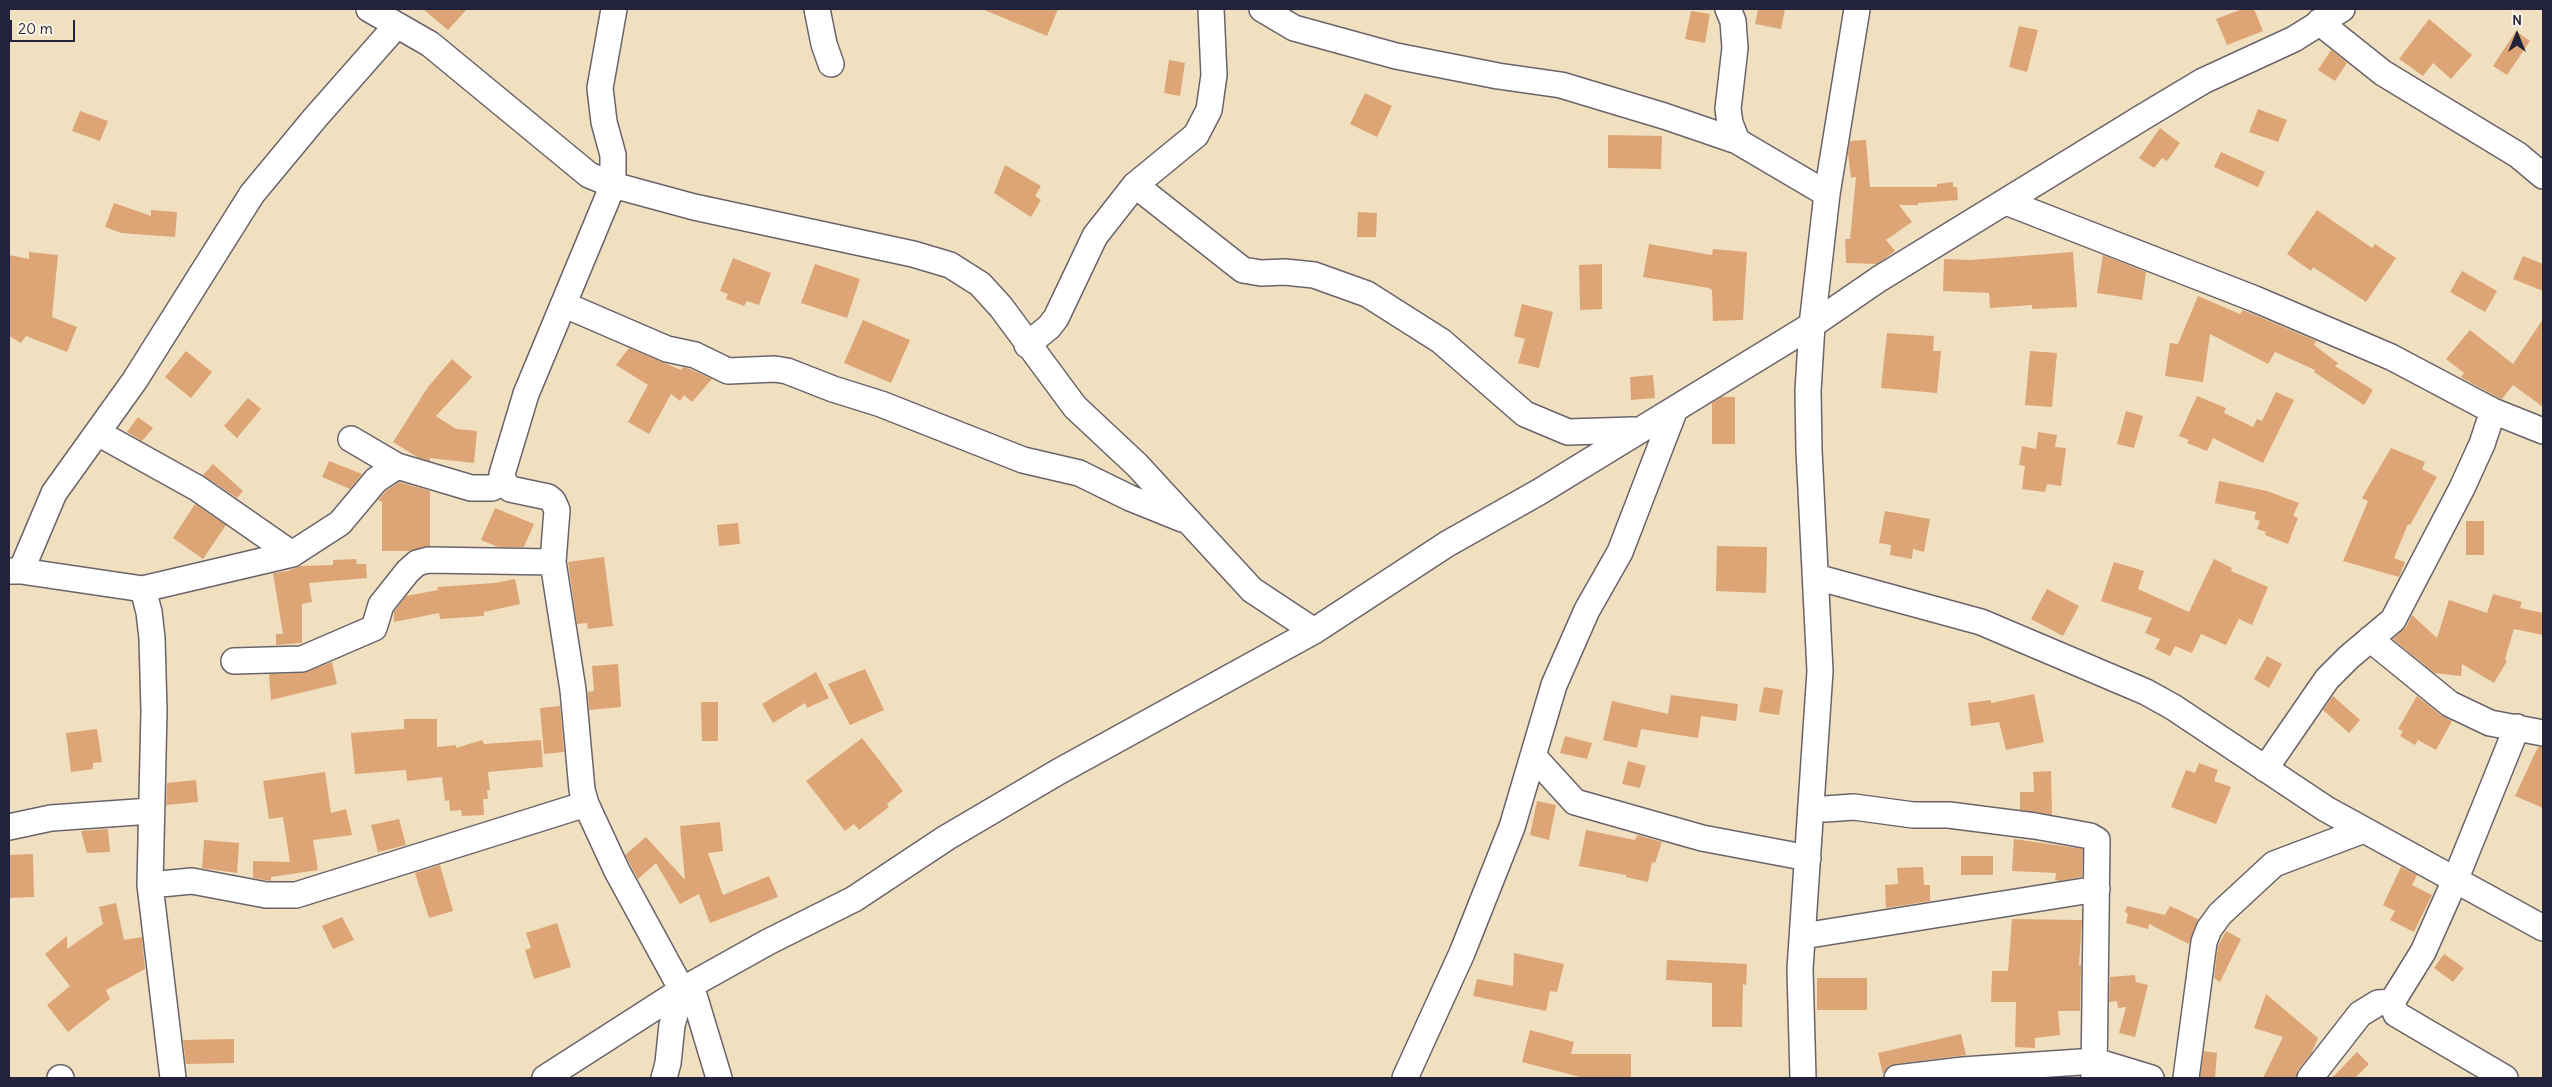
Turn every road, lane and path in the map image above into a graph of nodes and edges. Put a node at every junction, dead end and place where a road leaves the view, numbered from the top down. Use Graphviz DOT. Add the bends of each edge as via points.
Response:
graph roads {
  1 [pos="369,9"];
  2 [pos="614,9"];
  3 [pos="817,9"];
  4 [pos="1211,9"];
  5 [pos="1262,9"];
  6 [pos="1728,9"];
  7 [pos="1857,9"];
  8 [pos="2342,9"];
  9 [pos="2319,22"];
  10 [pos="396,24"];
  11 [pos="831,64"];
  12 [pos="1737,141"];
  13 [pos="2543,176"];
  14 [pos="613,185"];
  15 [pos="1135,186"];
  16 [pos="1827,194"];
  17 [pos="2006,202"];
  18 [pos="564,304"];
  19 [pos="1812,325"];
  20 [pos="1027,345"];
  21 [pos="1675,409"];
  22 [pos="2492,411"];
  23 [pos="1638,429"];
  24 [pos="2543,431"];
  25 [pos="98,433"];
  26 [pos="351,439"];
  27 [pos="397,466"];
  28 [pos="504,482"];
  29 [pos="1188,521"];
  30 [pos="292,554"];
  31 [pos="553,562"];
  32 [pos="15,571"];
  33 [pos="1816,577"];
  34 [pos="143,589"];
  35 [pos="1314,632"];
  36 [pos="2370,639"];
  37 [pos="234,661"];
  38 [pos="2516,727"];
  39 [pos="2543,733"];
  40 [pos="1533,756"];
  41 [pos="2265,770"];
  42 [pos="586,804"];
  43 [pos="1825,809"];
  44 [pos="151,811"];
  45 [pos="9,827"];
  46 [pos="2364,830"];
  47 [pos="1808,858"];
  48 [pos="2456,878"];
  49 [pos="150,885"];
  50 [pos="2097,889"];
  51 [pos="2543,928"];
  52 [pos="1802,936"];
  53 [pos="686,988"];
  54 [pos="2392,1002"];
  55 [pos="2094,1069"];
  56 [pos="173,1078"];
  57 [pos="545,1078"];
  58 [pos="664,1078"];
  59 [pos="719,1078"];
  60 [pos="1405,1078"];
  61 [pos="1803,1078"];
  62 [pos="1898,1078"];
  63 [pos="2151,1078"];
  64 [pos="2186,1078"];
  65 [pos="2310,1078"];
  66 [pos="2505,1078"];
  1 -- 10 [label="street"];
  2 -- 14 [label="street" via="600,88 612,155"];
  3 -- 11 [label="street"];
  4 -- 15 [label="street" via="1214,75 1209,110 1196,135"];
  5 -- 12 [label="street" via="1294,28 1396,56 1561,86"];
  6 -- 12 [label="street" via="1733,21 1735,48 1728,110"];
  7 -- 16 [label="street"];
  8 -- 9 [label="street"];
  9 -- 13 [label="street" via="2383,72 2518,155"];
  9 -- 17 [label="street" via="2294,39 2203,81"];
  10 -- 14 [label="street" via="430,44 589,175"];
  10 -- 25 [label="street" via="252,194"];
  12 -- 16 [label="street"];
  14 -- 18 [label="street"];
  14 -- 20 [label="street" via="694,207 913,254 950,265 980,284 1001,307"];
  15 -- 20 [label="street" via="1095,236 1056,318 1049,328"];
  15 -- 23 [label="street" via="1243,270 1314,275 1367,294 1441,341 1525,414 1568,432"];
  16 -- 19 [label="street"];
  17 -- 19 [label="street" via="1879,279"];
  17 -- 22 [label="street" via="2382,353"];
  18 -- 28 [label="street" via="526,394 502,474"];
  18 -- 29 [label="street" via="667,349 695,355 728,371 787,371 1023,460 1079,473"];
  19 -- 21 [label="street"];
  19 -- 33 [label="street" via="1808,391"];
  20 -- 29 [label="street" via="1075,407 1137,465"];
  21 -- 23 [label="street"];
  21 -- 40 [label="street" via="1620,552 1587,610 1554,684"];
  22 -- 24 [label="street"];
  22 -- 36 [label="street" via="2482,444 2462,488 2393,620"];
  23 -- 35 [label="street" via="1539,492 1447,544"];
  25 -- 30 [label="street" via="197,488"];
  25 -- 32 [label="street" via="54,494"];
  26 -- 27 [label="street"];
  27 -- 28 [label="street" via="471,488 492,488"];
  27 -- 30 [label="street" via="376,480 340,523"];
  28 -- 31 [label="street" via="510,489 548,497 553,501 557,510"];
  29 -- 35 [label="street" via="1252,590"];
  30 -- 34 [label="street"];
  31 -- 37 [label="street" via="428,560 417,563 381,605 374,628 302,659"];
  31 -- 42 [label="street" via="573,690"];
  32 -- 34 [label="street"];
  33 -- 41 [label="street" via="1981,622 2146,692"];
  33 -- 47 [label="street" via="1820,670"];
  34 -- 44 [label="street" via="152,638"];
  35 -- 53 [label="street" via="1058,772 946,838 854,899"];
  36 -- 38 [label="street" via="2450,704 2490,722"];
  36 -- 41 [label="street" via="2327,679"];
  38 -- 39 [label="street"];
  38 -- 48 [label="street"];
  40 -- 47 [label="street" via="1575,802 1702,838"];
  40 -- 60 [label="street" via="1508,836 1462,953"];
  41 -- 46 [label="street"];
  42 -- 49 [label="street" via="296,895 266,895 192,881"];
  42 -- 53 [label="street" via="617,871"];
  43 -- 50 [label="street" via="1949,815 2090,836 2097,840 2098,847"];
  44 -- 45 [label="street" via="51,818"];
  44 -- 49 [label="street"];
  46 -- 48 [label="street"];
  46 -- 64 [label="street" via="2274,864 2220,914 2209,929 2204,942"];
  47 -- 52 [label="street"];
  48 -- 51 [label="street"];
  48 -- 54 [label="street" via="2423,952"];
  49 -- 56 [label="street"];
  50 -- 52 [label="street"];
  50 -- 55 [label="street"];
  52 -- 61 [label="street"];
  53 -- 57 [label="street"];
  53 -- 58 [label="street" via="672,1026"];
  53 -- 59 [label="street"];
  54 -- 65 [label="street" via="2378,1003 2360,1014"];
  54 -- 66 [label="street" via="2396,1014"];
  55 -- 62 [label="street" via="1963,1070"];
  55 -- 63 [label="street"];
}
